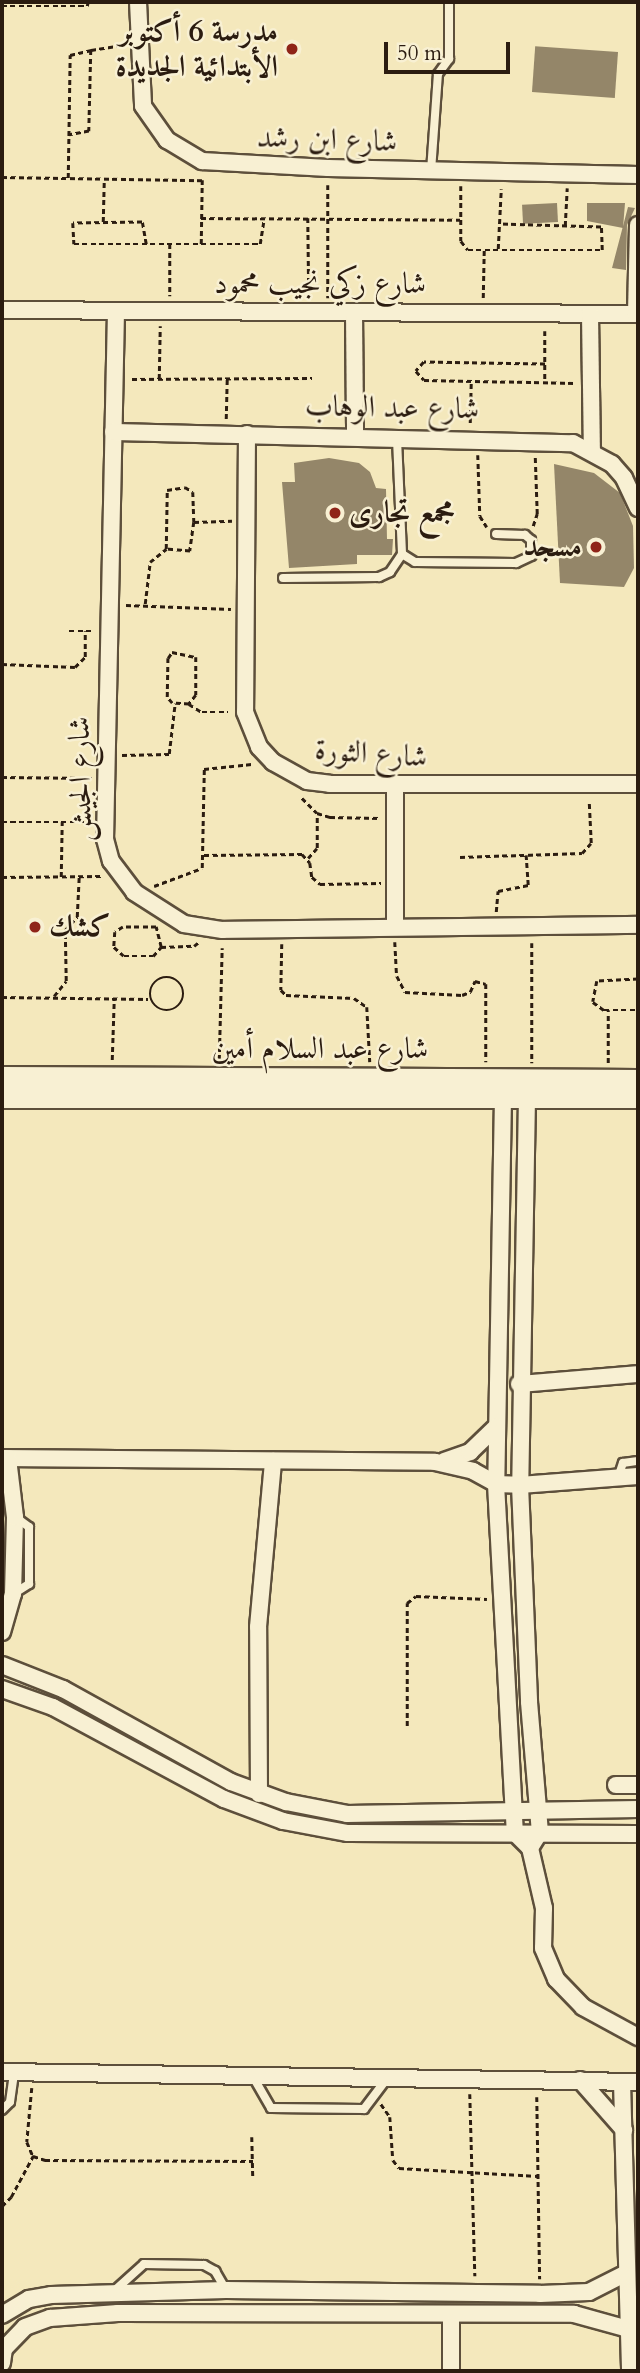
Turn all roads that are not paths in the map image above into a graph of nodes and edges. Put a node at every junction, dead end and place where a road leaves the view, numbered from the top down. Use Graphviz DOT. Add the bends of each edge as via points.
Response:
graph roads {
  1 [pos="138,2"];
  2 [pos="449,2"];
  3 [pos="431,171"];
  4 [pos="638,174"];
  5 [pos="638,225"];
  6 [pos="2,310"];
  7 [pos="116,311"];
  8 [pos="354,312"];
  9 [pos="590,314"];
  10 [pos="637,314"];
  11 [pos="113,432"];
  12 [pos="247,434"];
  13 [pos="355,435"];
  14 [pos="397,436"];
  15 [pos="592,450"];
  16 [pos="638,508"];
  17 [pos="496,534"];
  18 [pos="402,554"];
  19 [pos="283,578"];
  20 [pos="638,784"];
  21 [pos="395,787"];
  22 [pos="638,925"];
  23 [pos="395,927"];
  24 [pos="2,1077"];
  25 [pos="638,1080"];
  26 [pos="530,1088"];
  27 [pos="2,1097"];
  28 [pos="503,1097"];
  29 [pos="638,1097"];
  30 [pos="638,1374"];
  31 [pos="519,1384"];
  32 [pos="496,1427"];
  33 [pos="5,1458"];
  34 [pos="273,1461"];
  35 [pos="638,1461"];
  36 [pos="435,1462"];
  37 [pos="638,1476"];
  38 [pos="618,1478"];
  39 [pos="496,1484"];
  40 [pos="520,1485"];
  41 [pos="2,1632"];
  42 [pos="2,1665"];
  43 [pos="2,1689"];
  44 [pos="617,1785"];
  45 [pos="638,1785"];
  46 [pos="258,1794"];
  47 [pos="539,1808"];
  48 [pos="515,1810"];
  49 [pos="638,1810"];
  50 [pos="540,1832"];
  51 [pos="515,1833"];
  52 [pos="638,1834"];
  53 [pos="530,1848"];
  54 [pos="638,2037"];
  55 [pos="8,2071"];
  56 [pos="253,2075"];
  57 [pos="387,2077"];
  58 [pos="580,2080"];
  59 [pos="630,2082"];
  60 [pos="2,2110"];
  61 [pos="624,2130"];
  62 [pos="624,2274"];
  63 [pos="226,2290"];
  64 [pos="114,2291"];
  65 [pos="451,2314"];
  66 [pos="2,2315"];
  67 [pos="628,2329"];
  68 [pos="2,2363"];
  69 [pos="451,2371"];
  70 [pos="629,2371"];
  1 -- 3 [label="street, شارع ابن رشد" via="143,106 167,140 202,161"];
  2 -- 3 [label="lane" via="449,59 438,74"];
  3 -- 4 [label="street, شارع ابن رشد"];
  5 -- 10 [label="street"];
  6 -- 7 [label="street, شارع زكي نجيب محمود"];
  7 -- 8 [label="street, شارع زكي نجيب محمود"];
  7 -- 11 [label="street, شارع الجيش"];
  8 -- 9 [label="street, شارع زكي نجيب محمود"];
  8 -- 13 [label="street"];
  9 -- 10 [label="street, شارع زكي نجيب محمود"];
  9 -- 15 [label="street"];
  11 -- 12 [label="street, شارع عبد الوهاب"];
  11 -- 23 [label="street, شارع الجيش" via="105,822 111,860 134,892 167,915 200,928"];
  12 -- 13 [label="street, شارع عبد الوهاب"];
  12 -- 21 [label="street, شارع الثورة" via="245,712 259,747 289,774 330,784"];
  13 -- 14 [label="street, شارع عبد الوهاب"];
  14 -- 15 [label="street, شارع عبد الوهاب" via="534,439"];
  14 -- 18 [label="lane"];
  15 -- 16 [label="street, شارع عبد الوهاب" via="624,478"];
  17 -- 18 [label="lane" via="525,535 534,548 524,562 415,562"];
  18 -- 19 [label="lane" via="390,572 379,577"];
  20 -- 21 [label="street, شارع الثورة"];
  21 -- 23 [label="street"];
  22 -- 23 [label="street, شارع الجيش"];
  24 -- 26 [label="street, شارع عبد السلام أمين" via="486,1079"];
  25 -- 26 [label="street, شارع عبد السلام أمين"];
  26 -- 28 [label="street, شارع عبد السلام أمين"];
  26 -- 29 [label="street, شارع عبد السلام أمين"];
  26 -- 31 [label="street"];
  27 -- 28 [label="street, شارع عبد السلام أمين"];
  28 -- 32 [label="street"];
  30 -- 31 [label="street"];
  31 -- 40 [label="street"];
  32 -- 36 [label="street" via="470,1452"];
  32 -- 39 [label="street"];
  33 -- 34 [label="street"];
  33 -- 41 [label="street" via="15,1517 13,1594"];
  34 -- 36 [label="street"];
  34 -- 46 [label="street" via="258,1627"];
  35 -- 38 [label="lane" via="623,1463"];
  36 -- 39 [label="street" via="473,1471"];
  37 -- 38 [label="street"];
  38 -- 40 [label="street"];
  39 -- 40 [label="street"];
  39 -- 48 [label="street"];
  40 -- 47 [label="street" via="529,1702"];
  42 -- 46 [label="street" via="63,1689"];
  43 -- 51 [label="street" via="53,1707 224,1800 283,1821 348,1833"];
  44 -- 45 [label="street"];
  46 -- 48 [label="street" via="347,1814"];
  47 -- 48 [label="street"];
  47 -- 49 [label="street"];
  47 -- 50 [label="street"];
  48 -- 51 [label="street"];
  50 -- 51 [label="street"];
  50 -- 52 [label="street"];
  50 -- 53 [label="street"];
  51 -- 53 [label="street"];
  53 -- 54 [label="street" via="544,1908 544,1948 556,1979 583,2007"];
  55 -- 56 [label="street"];
  55 -- 60 [label="lane" via="10,2102"];
  56 -- 57 [label="street"];
  56 -- 57 [label="lane" via="271,2108 364,2109"];
  57 -- 58 [label="street"];
  58 -- 59 [label="street"];
  58 -- 61 [label="street"];
  59 -- 61 [label="street"];
  61 -- 62 [label="street"];
  62 -- 63 [label="street" via="589,2292 540,2294"];
  62 -- 67 [label="street"];
  63 -- 64 [label="street"];
  63 -- 64 [label="lane" via="215,2271 204,2265 144,2264"];
  64 -- 66 [label="street" via="29,2299"];
  65 -- 67 [label="street" via="574,2314"];
  65 -- 68 [label="street" via="118,2313 50,2318 13,2336"];
  65 -- 69 [label="street"];
  67 -- 70 [label="street"];
}
